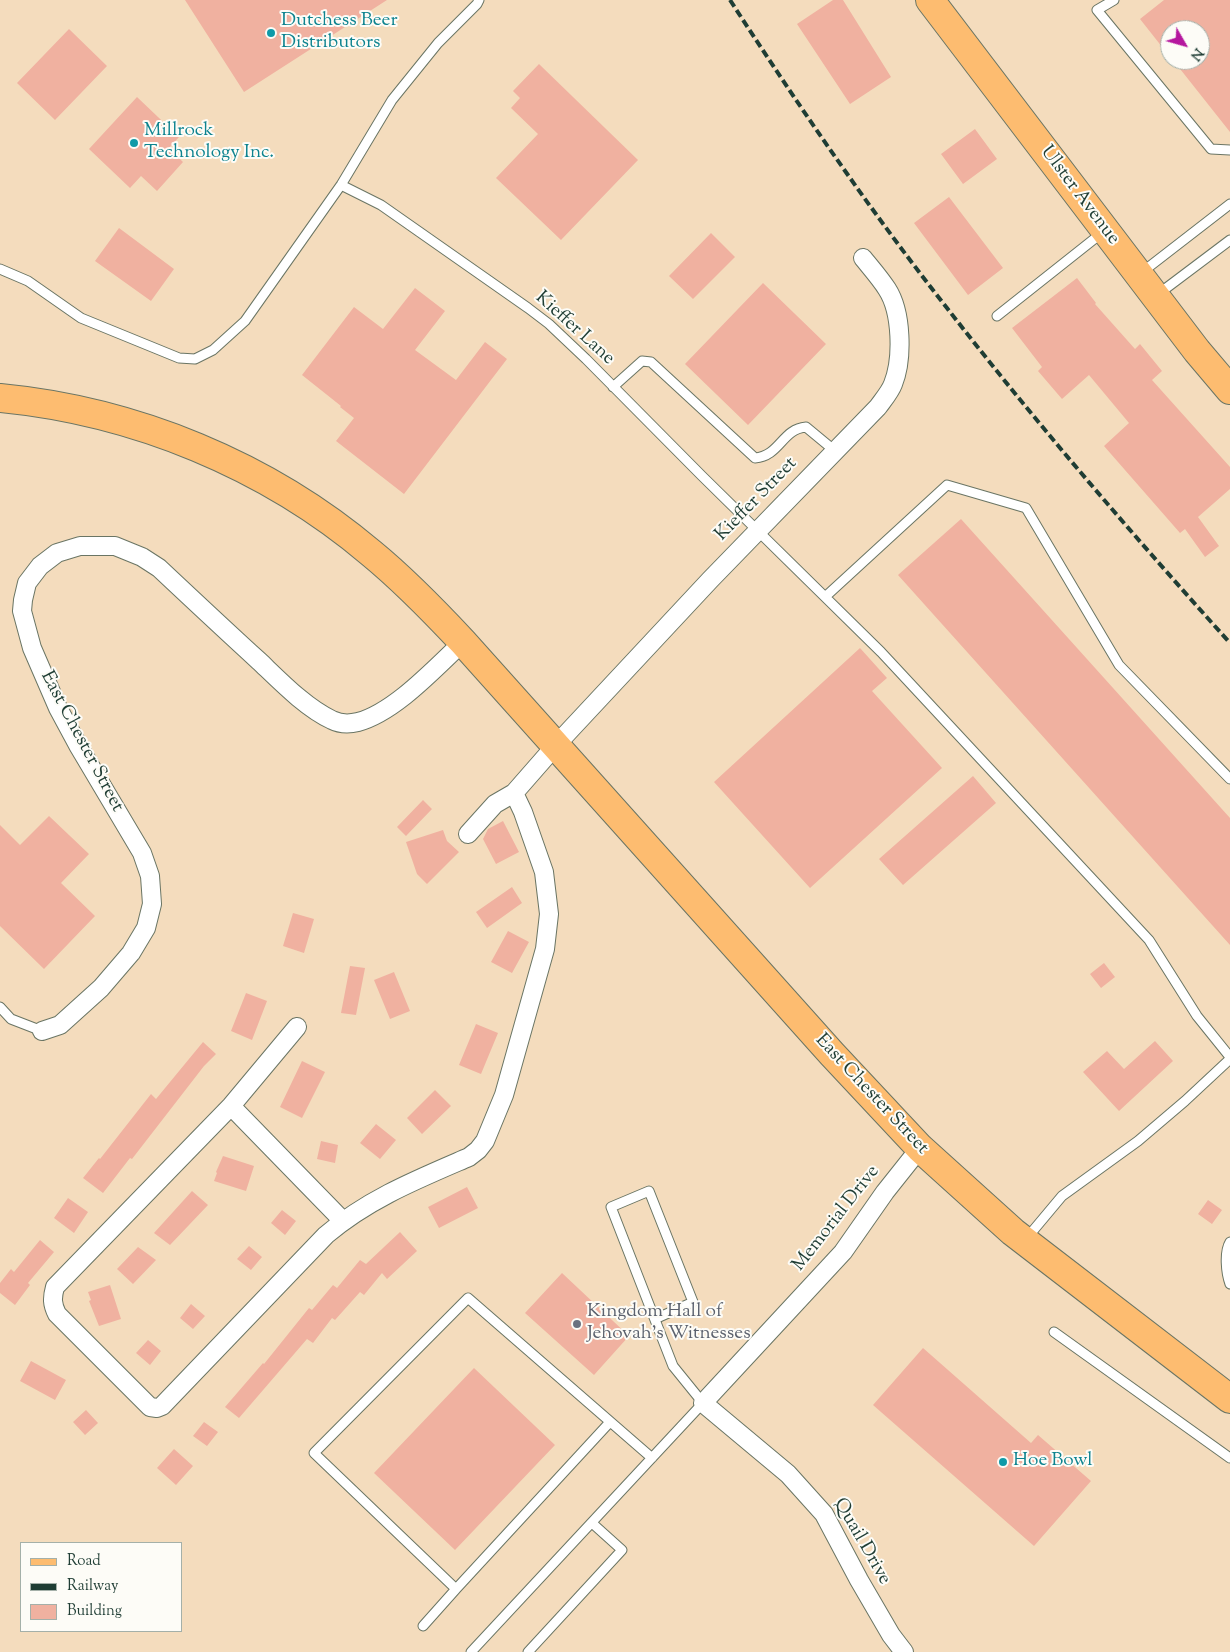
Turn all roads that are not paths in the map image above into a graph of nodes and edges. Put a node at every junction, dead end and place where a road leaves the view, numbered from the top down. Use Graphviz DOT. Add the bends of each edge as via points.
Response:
graph roads {
  1 [pos="479,0"];
  2 [pos="930,0"];
  3 [pos="1114,0"];
  4 [pos="1230,150"];
  5 [pos="341,185"];
  6 [pos="1230,204"];
  7 [pos="1105,230"];
  8 [pos="1230,240"];
  9 [pos="863,258"];
  10 [pos="0,268"];
  11 [pos="1139,275"];
  12 [pos="1155,297"];
  13 [pos="997,316"];
  14 [pos="614,387"];
  15 [pos="1230,390"];
  16 [pos="0,398"];
  17 [pos="835,451"];
  18 [pos="757,531"];
  19 [pos="825,598"];
  20 [pos="463,642"];
  21 [pos="556,745"];
  22 [pos="1230,779"];
  23 [pos="514,793"];
  24 [pos="468,834"];
  25 [pos="0,1007"];
  26 [pos="297,1027"];
  27 [pos="42,1031"];
  28 [pos="1230,1058"];
  29 [pos="231,1106"];
  30 [pos="920,1148"];
  31 [pos="343,1221"];
  32 [pos="1024,1241"];
  33 [pos="1230,1242"];
  34 [pos="1230,1284"];
  35 [pos="654,1319"];
  36 [pos="1054,1332"];
  37 [pos="1230,1399"];
  38 [pos="703,1403"];
  39 [pos="610,1422"];
  40 [pos="652,1458"];
  41 [pos="1230,1458"];
  42 [pos="592,1522"];
  43 [pos="456,1589"];
  44 [pos="423,1626"];
  45 [pos="471,1652"];
  46 [pos="528,1652"];
  47 [pos="904,1652"];
  1 -- 5 [label="lane" via="438,43 392,100"];
  2 -- 7 [label="main road, Ulster Avenue"];
  3 -- 4 [label="lane" via="1097,10 1211,149"];
  5 -- 10 [label="lane" via="245,321 213,350 195,359 179,358 81,318 28,281"];
  5 -- 14 [label="lane, Kieffer Lane" via="381,205 528,308"];
  6 -- 11 [label="lane"];
  7 -- 11 [label="main road, Ulster Avenue"];
  7 -- 13 [label="lane"];
  8 -- 12 [label="lane"];
  9 -- 17 [label="street, Kieffer Street" via="888,290 896,309 900,346 896,376 878,407"];
  11 -- 12 [label="main road, Ulster Avenue"];
  12 -- 15 [label="main road, Ulster Avenue"];
  14 -- 17 [label="lane" via="642,361 651,362 755,458 766,457 796,428 806,427"];
  14 -- 18 [label="lane, Kieffer Lane"];
  16 -- 20 [label="main road, East Chester Street" via="116,419 225,459 317,512 370,552"];
  17 -- 18 [label="street, Kieffer Street"];
  18 -- 19 [label="lane, Kieffer Lane"];
  18 -- 21 [label="street, Kieffer Street"];
  19 -- 22 [label="lane" via="947,485 1026,508 1119,665"];
  19 -- 28 [label="lane, Kieffer Lane" via="888,659 1149,940 1197,1016"];
  20 -- 21 [label="main road, East Chester Street"];
  20 -- 27 [label="street, East Chester Street" via="414,688 376,715 357,722 334,721 314,710 159,568 142,557 115,546 80,546 57,553 40,566 27,583 22,600 32,648 58,708 142,853 150,876 152,904 146,928 131,953 101,988 60,1025"];
  21 -- 23 [label="street, Kieffer Street"];
  21 -- 30 [label="main road, East Chester Street"];
  23 -- 24 [label="street, Kieffer Street" via="495,804"];
  23 -- 31 [label="street" via="544,872 549,914 545,949 504,1095 478,1150 469,1157 397,1188"];
  25 -- 27 [label="lane" via="11,1018"];
  26 -- 29 [label="street"];
  28 -- 32 [label="lane" via="1138,1141 1062,1196"];
  29 -- 31 [label="street"];
  29 -- 31 [label="street" via="55,1287 52,1297 57,1314 150,1407 157,1408"];
  30 -- 32 [label="main road, East Chester Street"];
  30 -- 38 [label="street, Memorial Drive" via="843,1252"];
  32 -- 37 [label="main road, East Chester Street"];
  33 -- 34 [label="lane" via="1227,1261"];
  35 -- 35 [label="lane" via="611,1207 649,1191 693,1302"];
  35 -- 38 [label="lane" via="673,1366"];
  36 -- 41 [label="lane"];
  38 -- 40 [label="lane"];
  38 -- 47 [label="street, Quail Drive" via="788,1474 824,1514 859,1580"];
  39 -- 40 [label="lane"];
  39 -- 43 [label="lane"];
  39 -- 43 [label="lane" via="468,1298 314,1453"];
  40 -- 42 [label="lane"];
  42 -- 45 [label="lane"];
  42 -- 46 [label="lane" via="622,1550"];
  43 -- 44 [label="lane"];
}
